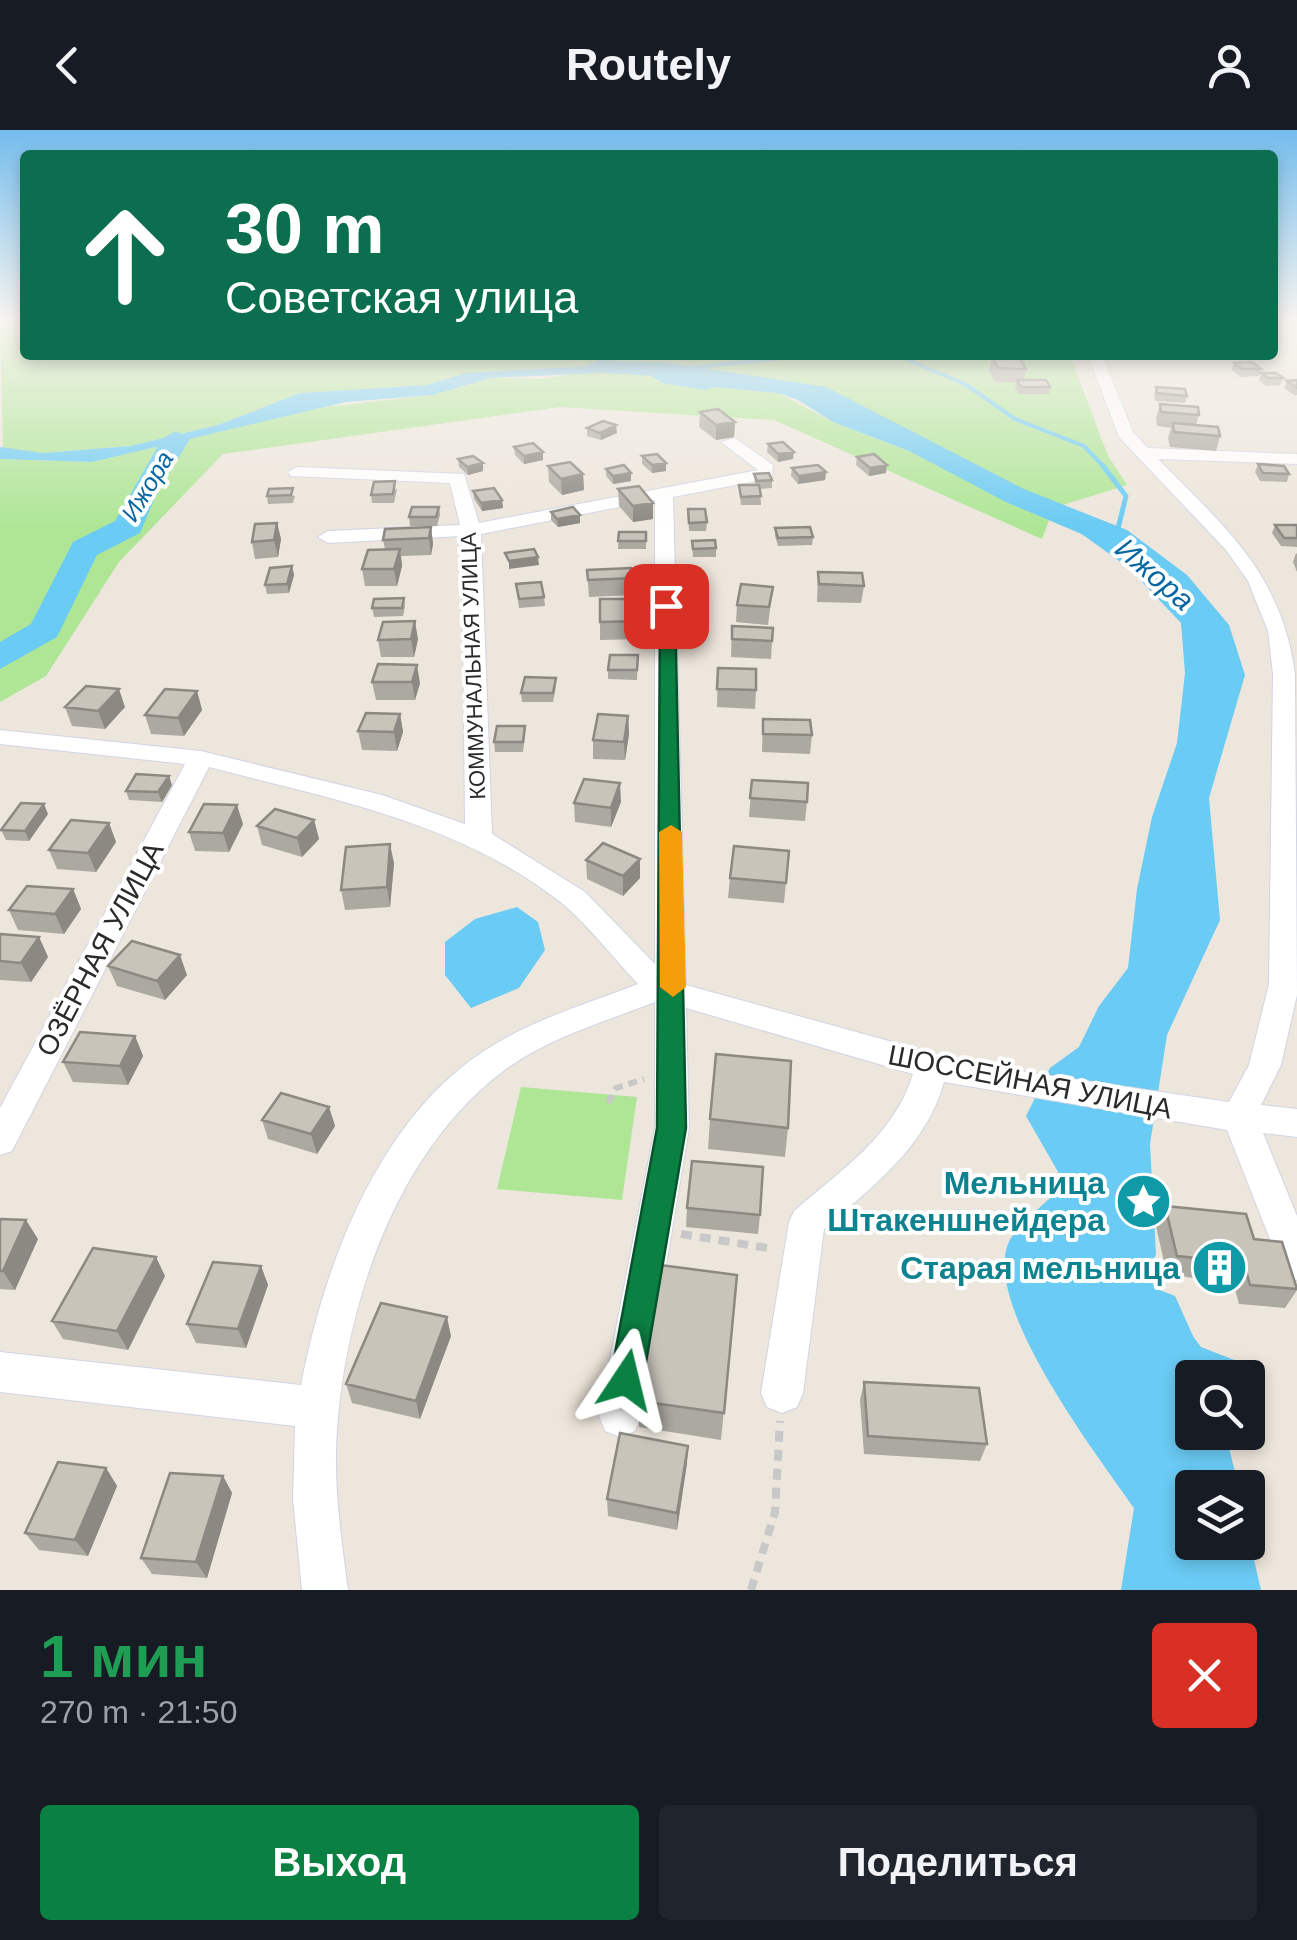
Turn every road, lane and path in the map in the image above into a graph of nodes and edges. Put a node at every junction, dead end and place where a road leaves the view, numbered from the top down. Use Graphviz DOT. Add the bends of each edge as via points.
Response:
graph roads {
  1 [pos="1107,389"];
  2 [pos="729,442"];
  3 [pos="1141,453"];
  4 [pos="1297,459"];
  5 [pos="296,472"];
  6 [pos="664,494"];
  7 [pos="470,530"];
  8 [pos="328,537"];
  9 [pos="0,738"];
  10 [pos="200,758"];
  11 [pos="478,838"];
  12 [pos="1291,984"];
  13 [pos="668,995"];
  14 [pos="932,1069"];
  15 [pos="673,1078"];
  16 [pos="608,1103"];
  17 [pos="1239,1116"];
  18 [pos="1297,1122"];
  19 [pos="0,1141"];
  20 [pos="654,1228"];
  21 [pos="802,1257"];
  22 [pos="1297,1263"];
  23 [pos="0,1372"];
  24 [pos="782,1393"];
  25 [pos="318,1408"];
  26 [pos="620,1416"];
  27 [pos="325,1590"];
  28 [pos="751,1590"];
  1 -- 3 [label="street"];
  2 -- 6 [label="street" via="766,474"];
  3 -- 4 [label="street"];
  3 -- 12 [label="street" via="1234,546 1271,604 1279,631"];
  5 -- 7 [label="street, КОММУНАЛЬНАЯ УЛИЦА" via="458,478"];
  6 -- 7 [label="street"];
  6 -- 13 [label="street"];
  7 -- 8 [label="street"];
  7 -- 11 [label="street, КОММУНАЛЬНАЯ УЛИЦА"];
  9 -- 10 [label="street"];
  10 -- 11 [label="street" via="373,801"];
  10 -- 19 [label="street, ОЗЁРНАЯ УЛИЦА"];
  11 -- 13 [label="street" via="575,898"];
  12 -- 17 [label="street" via="1265,1065"];
  13 -- 14 [label="street, ШОССЕЙНАЯ УЛИЦА"];
  13 -- 15 [label="street"];
  13 -- 25 [label="street" via="557,1029 492,1062 435,1112 392,1177 352,1278"];
  14 -- 17 [label="street, ШОССЕЙНАЯ УЛИЦА"];
  14 -- 21 [label="street" via="918,1114 807,1222"];
  15 -- 16 [label="path" via="630,1080"];
  15 -- 20 [label="street" via="672,1128"];
  17 -- 18 [label="street, ШОССЕЙНАЯ УЛИЦА"];
  17 -- 22 [label="street"];
  20 -- 21 [label="path"];
  20 -- 26 [label="street"];
  21 -- 24 [label="street"];
  23 -- 25 [label="street"];
  24 -- 28 [label="path" via="775,1512"];
  25 -- 27 [label="street" via="314,1503"];
}
